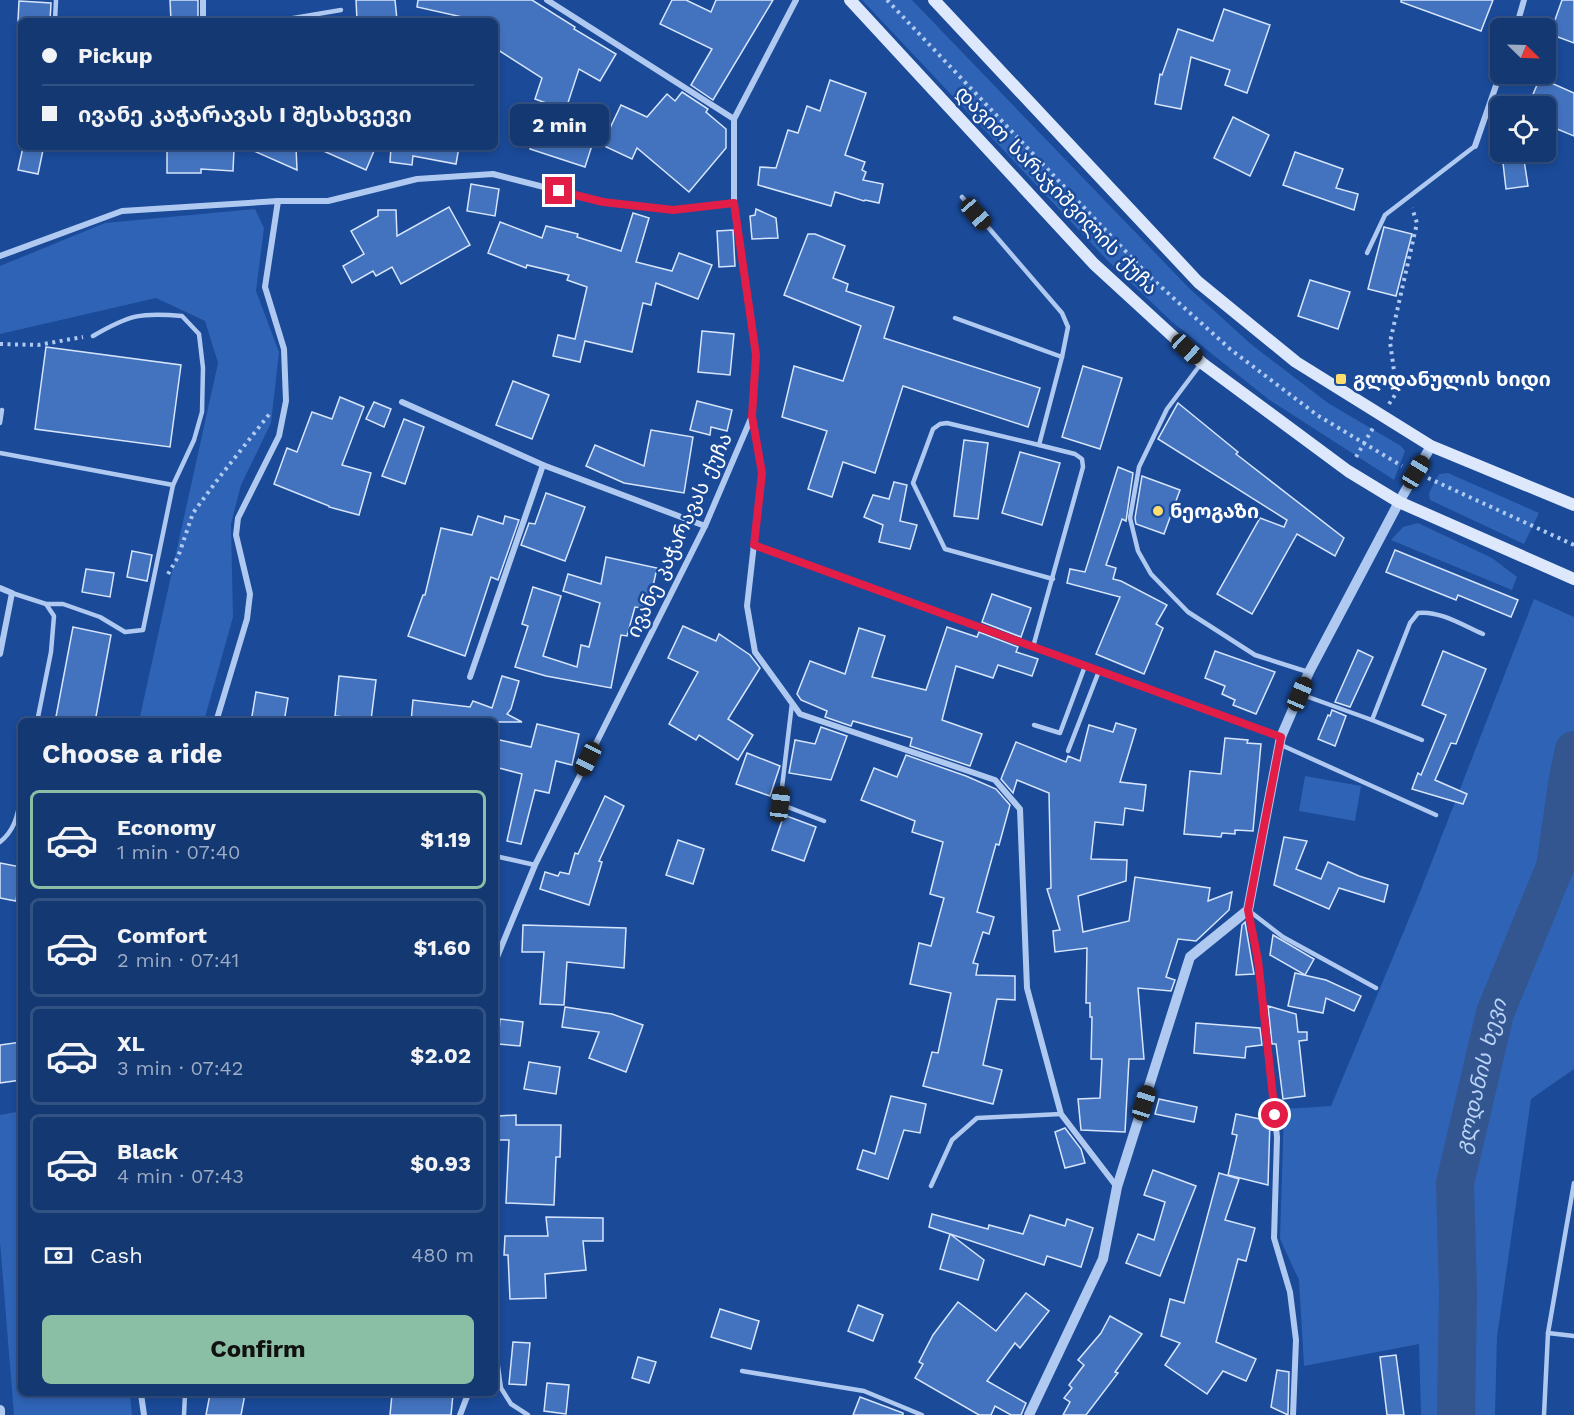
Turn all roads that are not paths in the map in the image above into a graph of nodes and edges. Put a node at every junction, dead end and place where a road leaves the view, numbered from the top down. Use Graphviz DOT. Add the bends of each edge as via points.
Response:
graph roads {
  1 [pos="56,0"];
  2 [pos="203,0"];
  3 [pos="547,0"];
  4 [pos="796,0"];
  5 [pos="850,0"];
  6 [pos="934,0"];
  7 [pos="1524,0"];
  8 [pos="341,10"];
  9 [pos="55,18"];
  10 [pos="203,18"];
  11 [pos="294,18"];
  12 [pos="1519,18"];
  13 [pos="1497,84"];
  14 [pos="734,119"];
  15 [pos="1475,146"];
  16 [pos="962,197"];
  17 [pos="278,201"];
  18 [pos="734,203"];
  19 [pos="1367,253"];
  20 [pos="0,256"];
  21 [pos="955,318"];
  22 [pos="93,336"];
  23 [pos="1062,357"];
  24 [pos="1202,363"];
  25 [pos="402,402"];
  26 [pos="2,410"];
  27 [pos="752,416"];
  28 [pos="0,423"];
  29 [pos="1039,445"];
  30 [pos="1431,446"];
  31 [pos="0,453"];
  32 [pos="543,465"];
  33 [pos="173,485"];
  34 [pos="1399,502"];
  35 [pos="1574,506"];
  36 [pos="705,526"];
  37 [pos="754,545"];
  38 [pos="1053,579"];
  39 [pos="1574,579"];
  40 [pos="0,588"];
  41 [pos="12,593"];
  42 [pos="46,603"];
  43 [pos="1483,634"];
  44 [pos="1033,647"];
  45 [pos="0,654"];
  46 [pos="1085,666"];
  47 [pos="1099,671"];
  48 [pos="1310,672"];
  49 [pos="470,677"];
  50 [pos="1300,694"];
  51 [pos="792,703"];
  52 [pos="38,718"];
  53 [pos="217,718"];
  54 [pos="1372,720"];
  55 [pos="1034,725"];
  56 [pos="1422,740"];
  57 [pos="1280,741"];
  58 [pos="1068,751"];
  59 [pos="18,812"];
  60 [pos="1436,815"];
  61 [pos="824,821"];
  62 [pos="0,842"];
  63 [pos="498,857"];
  64 [pos="535,866"];
  65 [pos="1248,910"];
  66 [pos="498,955"];
  67 [pos="1376,988"];
  68 [pos="1061,1114"];
  69 [pos="1574,1183"];
  70 [pos="931,1186"];
  71 [pos="1118,1187"];
  72 [pos="1548,1333"];
  73 [pos="1574,1336"];
  74 [pos="498,1366"];
  75 [pos="742,1371"];
  76 [pos="141,1396"];
  77 [pos="185,1396"];
  78 [pos="467,1396"];
  79 [pos="0,1410"];
  80 [pos="0,1415"];
  81 [pos="144,1415"];
  82 [pos="184,1415"];
  83 [pos="460,1415"];
  84 [pos="528,1415"];
  85 [pos="921,1415"];
  86 [pos="1029,1415"];
  87 [pos="1293,1415"];
  88 [pos="1544,1415"];
  1 -- 9 [label="lane"];
  2 -- 10 [label="street"];
  3 -- 14 [label="street"];
  4 -- 14 [label="street, ივანე კაჭარავას ქუჩა"];
  5 -- 24 [label="main road, დავით სარაჯიშვილის ქუჩა" via="1094,264"];
  6 -- 30 [label="main road, დავით სარაჯიშვილის ქუჩა" via="1198,282 1296,362"];
  7 -- 12 [label="street"];
  8 -- 11 [label="lane"];
  13 -- 15 [label="street"];
  14 -- 18 [label="street, ივანე კაჭარავას ქუჩა"];
  15 -- 19 [label="lane" via="1384,215"];
  16 -- 23 [label="lane" via="1062,313 1068,327"];
  17 -- 18 [label="street" via="328,201 417,179 493,174 603,202 673,210"];
  17 -- 20 [label="street" via="122,211"];
  17 -- 53 [label="street" via="265,286 284,349 286,401 279,436 238,518 236,535 250,594 247,619"];
  18 -- 27 [label="street, ივანე კაჭარავას ქუჩა" via="756,355"];
  21 -- 23 [label="lane"];
  22 -- 33 [label="lane" via="122,319 154,313 182,316 199,334 202,412"];
  23 -- 29 [label="lane"];
  24 -- 34 [label="main road, დავით სარაჯიშვილის ქუჩა" via="1348,471"];
  24 -- 48 [label="lane" via="1167,409 1139,467 1130,518 1138,551 1151,574 1188,612 1255,656"];
  25 -- 32 [label="street"];
  26 -- 28 [label="lane"];
  27 -- 36 [label="street, ივანე კაჭარავას ქუჩა"];
  27 -- 37 [label="street" via="762,473"];
  29 -- 38 [label="lane" via="1075,454 1082,459 1083,467"];
  29 -- 38 [label="lane" via="940,424 933,429 913,483 945,549"];
  30 -- 34 [label="street"];
  30 -- 35 [label="main road, დავით სარაჯიშვილის ქუჩა"];
  31 -- 33 [label="lane"];
  32 -- 36 [label="street"];
  32 -- 49 [label="street"];
  33 -- 42 [label="lane" via="143,630 125,632 100,617 63,604"];
  34 -- 39 [label="main road, დავით სარაჯიშვილის ქუჩა"];
  34 -- 48 [label="street"];
  36 -- 64 [label="street, ივანე კაჭარავას ქუჩა"];
  37 -- 44 [label="street"];
  37 -- 51 [label="street" via="747,606 755,652"];
  38 -- 44 [label="lane"];
  40 -- 41 [label="street"];
  41 -- 42 [label="lane"];
  41 -- 45 [label="street"];
  42 -- 52 [label="lane" via="54,616"];
  43 -- 54 [label="lane" via="1439,616 1418,613 1410,623"];
  44 -- 46 [label="street"];
  46 -- 47 [label="street"];
  46 -- 55 [label="lane" via="1060,733"];
  47 -- 57 [label="street"];
  47 -- 58 [label="lane"];
  48 -- 50 [label="street"];
  50 -- 54 [label="lane"];
  50 -- 57 [label="street"];
  51 -- 61 [label="lane" via="780,804"];
  51 -- 68 [label="street" via="800,714 995,780 1020,810 1027,988"];
  54 -- 56 [label="lane"];
  57 -- 60 [label="lane"];
  57 -- 65 [label="street"];
  59 -- 62 [label="lane" via="9,835"];
  63 -- 64 [label="lane"];
  64 -- 66 [label="street, ივანე კაჭარავას ქუჩა"];
  65 -- 67 [label="lane" via="1283,937"];
  65 -- 71 [label="street" via="1190,957"];
  65 -- 87 [label="street" via="1258,960 1277,1137 1274,1238 1290,1292 1296,1340"];
  68 -- 70 [label="lane" via="977,1118 952,1140"];
  68 -- 71 [label="street"];
  69 -- 72 [label="lane"];
  71 -- 86 [label="street" via="1103,1259"];
  72 -- 73 [label="lane"];
  72 -- 88 [label="lane"];
  74 -- 84 [label="lane" via="501,1388 511,1404"];
  75 -- 85 [label="lane" via="864,1391"];
  76 -- 81 [label="street"];
  77 -- 82 [label="lane"];
  78 -- 83 [label="street"];
  79 -- 80 [label="street"];
}
